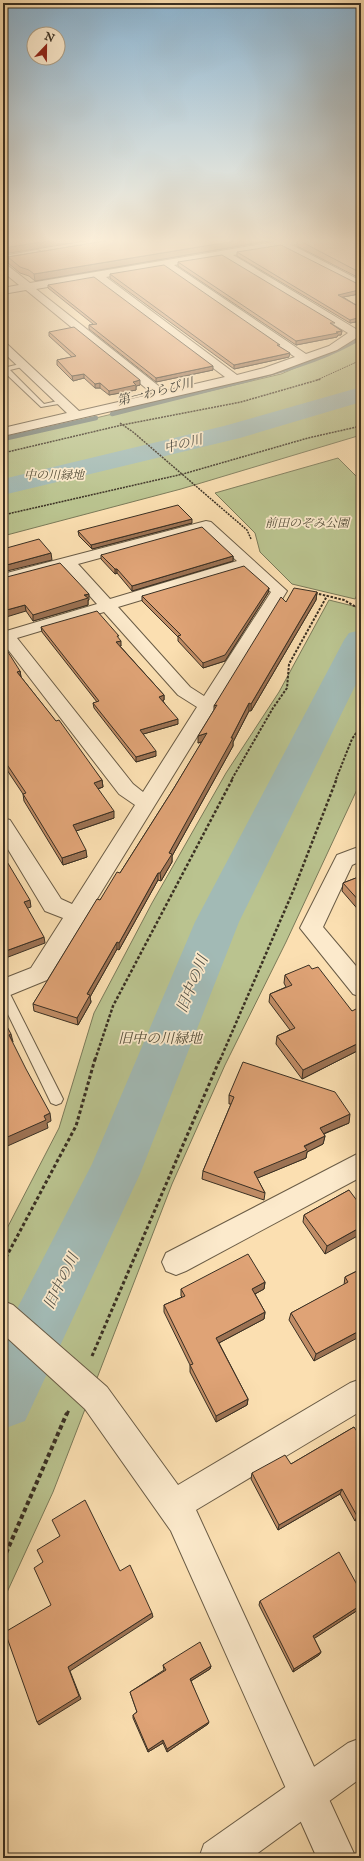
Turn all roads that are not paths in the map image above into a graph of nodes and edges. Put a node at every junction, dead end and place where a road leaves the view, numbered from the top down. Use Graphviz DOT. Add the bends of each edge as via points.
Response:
graph roads {
  1 [pos="78,327"];
  2 [pos="166,327"];
  3 [pos="258,327"];
  4 [pos="358,331"];
  5 [pos="3,346"];
  6 [pos="304,358"];
  7 [pos="24,365"];
  8 [pos="235,379"];
  9 [pos="162,396"];
  10 [pos="62,402"];
  11 [pos="76,415"];
  12 [pos="3,432"];
  13 [pos="68,562"];
  14 [pos="248,563"];
  15 [pos="3,579"];
  16 [pos="108,607"];
  17 [pos="5,636"];
  18 [pos="207,705"];
  19 [pos="146,803"];
  20 [pos="3,825"];
  21 [pos="361,853"];
  22 [pos="76,915"];
  23 [pos="361,988"];
  24 [pos="3,990"];
  25 [pos="56,1099"];
  26 [pos="361,1164"];
  27 [pos="176,1262"];
  28 [pos="3,1315"];
  29 [pos="361,1394"];
  30 [pos="174,1506"];
  31 [pos="361,1756"];
  32 [pos="307,1794"];
  33 [pos="218,1858"];
  34 [pos="337,1858"];
  1 -- 9 [label="street"];
  2 -- 8 [label="street"];
  3 -- 6 [label="street"];
  4 -- 6 [label="street" via="333,348"];
  5 -- 7 [label="street"];
  6 -- 8 [label="street"];
  7 -- 10 [label="street"];
  7 -- 10 [label="lane" via="5,369 43,406"];
  8 -- 9 [label="street"];
  9 -- 11 [label="street"];
  10 -- 11 [label="street"];
  11 -- 12 [label="street"];
  13 -- 14 [label="street" via="206,525"];
  13 -- 15 [label="street"];
  13 -- 16 [label="street"];
  14 -- 16 [label="street"];
  14 -- 18 [label="street" via="279,591"];
  16 -- 17 [label="street"];
  16 -- 18 [label="street" via="184,691"];
  17 -- 19 [label="street" via="126,789"];
  18 -- 19 [label="street"];
  19 -- 22 [label="street"];
  20 -- 22 [label="street" via="53,905"];
  21 -- 23 [label="street" via="344,860 311,928"];
  22 -- 24 [label="street" via="39,974"];
  24 -- 25 [label="lane"];
  26 -- 27 [label="street"];
  28 -- 30 [label="street" via="88,1391"];
  29 -- 30 [label="street"];
  30 -- 32 [label="street" via="183,1519"];
  31 -- 32 [label="street"];
  32 -- 33 [label="street"];
  32 -- 34 [label="street"];
}
